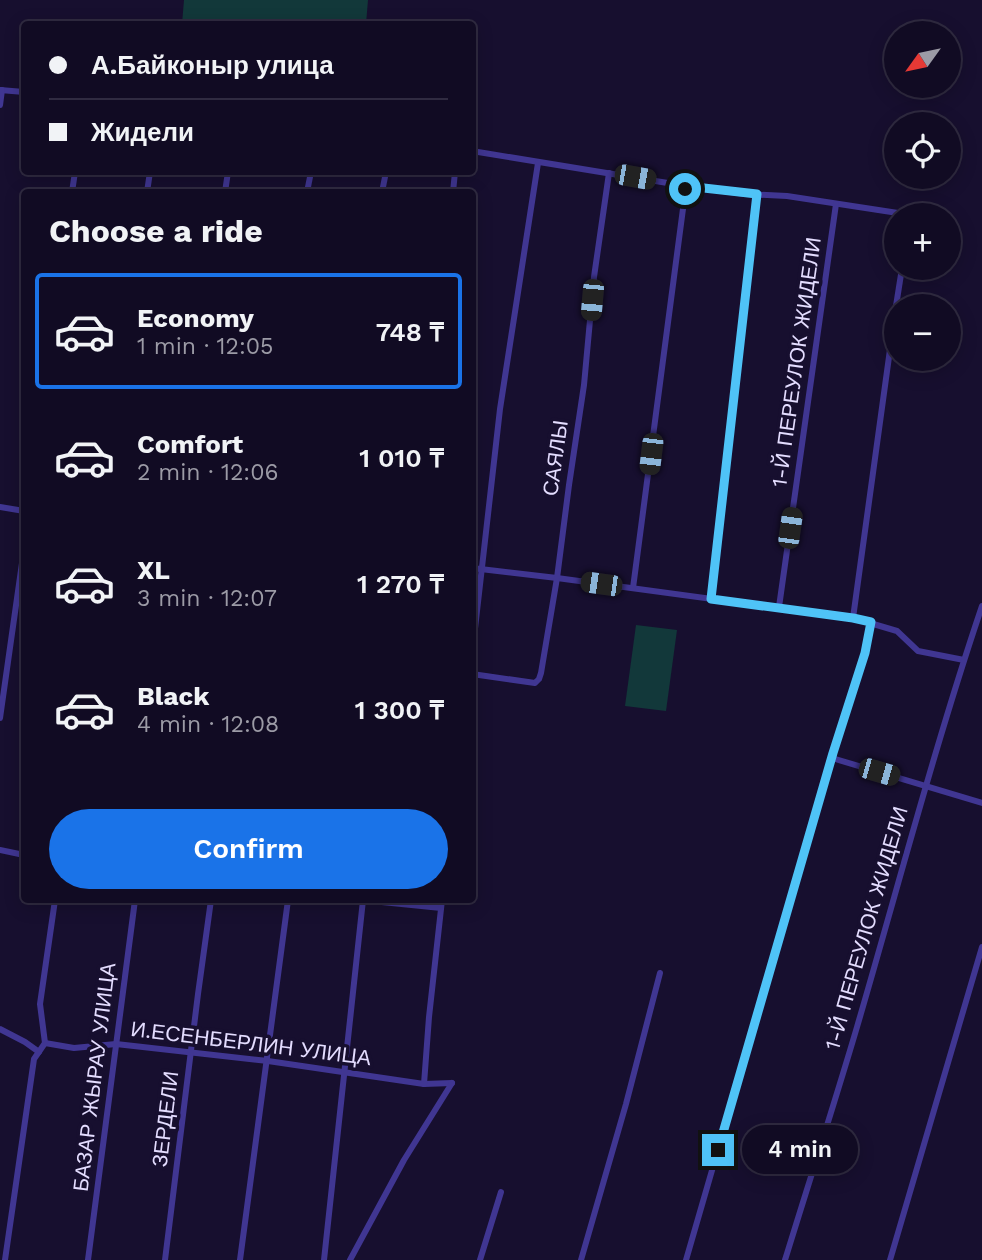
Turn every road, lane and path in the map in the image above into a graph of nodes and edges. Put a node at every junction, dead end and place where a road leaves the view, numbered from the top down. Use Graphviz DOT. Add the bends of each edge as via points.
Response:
graph roads {
  1 [pos="1,90"];
  2 [pos="21,92"];
  3 [pos="0,105"];
  4 [pos="476,153"];
  5 [pos="538,163"];
  6 [pos="609,173"];
  7 [pos="686,186"];
  8 [pos="757,194"];
  9 [pos="836,204"];
  10 [pos="884,211"];
  11 [pos="887,371"];
  12 [pos="0,507"];
  13 [pos="21,510"];
  14 [pos="476,568"];
  15 [pos="483,569"];
  16 [pos="21,570"];
  17 [pos="558,578"];
  18 [pos="633,588"];
  19 [pos="711,599"];
  20 [pos="982,606"];
  21 [pos="779,607"];
  22 [pos="853,618"];
  23 [pos="871,622"];
  24 [pos="476,623"];
  25 [pos="964,660"];
  26 [pos="476,675"];
  27 [pos="0,718"];
  28 [pos="832,758"];
  29 [pos="926,786"];
  30 [pos="982,803"];
  31 [pos="0,850"];
  32 [pos="21,854"];
  33 [pos="55,903"];
  34 [pos="135,903"];
  35 [pos="211,903"];
  36 [pos="288,903"];
  37 [pos="363,903"];
  38 [pos="392,903"];
  39 [pos="442,903"];
  40 [pos="441,908"];
  41 [pos="982,947"];
  42 [pos="660,973"];
  43 [pos="0,1029"];
  44 [pos="45,1043"];
  45 [pos="116,1044"];
  46 [pos="39,1052"];
  47 [pos="191,1053"];
  48 [pos="268,1061"];
  49 [pos="345,1073"];
  50 [pos="424,1084"];
  51 [pos="501,1192"];
  52 [pos="5,1260"];
  53 [pos="88,1260"];
  54 [pos="165,1260"];
  55 [pos="240,1260"];
  56 [pos="324,1260"];
  57 [pos="350,1260"];
  58 [pos="480,1260"];
  59 [pos="581,1260"];
  60 [pos="686,1260"];
  61 [pos="785,1260"];
  62 [pos="890,1260"];
  1 -- 2 [label="street"];
  1 -- 3 [label="street"];
  4 -- 5 [label="street"];
  5 -- 6 [label="street"];
  5 -- 15 [label="street" via="500,409"];
  6 -- 7 [label="street"];
  6 -- 17 [label="street, САЯЛЫ"];
  7 -- 8 [label="street"];
  7 -- 18 [label="street"];
  8 -- 9 [label="street"];
  8 -- 19 [label="street"];
  9 -- 10 [label="street"];
  9 -- 21 [label="street, 1-Й ПЕРЕУЛОК ЖИДЕЛИ"];
  11 -- 22 [label="street"];
  12 -- 13 [label="street"];
  14 -- 15 [label="street"];
  15 -- 17 [label="street"];
  15 -- 24 [label="street"];
  16 -- 27 [label="street"];
  17 -- 18 [label="street"];
  17 -- 26 [label="street, САЯЛЫ" via="539,679 535,683"];
  18 -- 19 [label="street"];
  19 -- 21 [label="street"];
  20 -- 25 [label="street, 1-Й ПЕРЕУЛОК ЖИДЕЛИ"];
  21 -- 22 [label="street"];
  22 -- 23 [label="street"];
  23 -- 25 [label="street" via="897,631 918,651"];
  23 -- 28 [label="street"];
  25 -- 29 [label="street, 1-Й ПЕРЕУЛОК ЖИДЕЛИ"];
  28 -- 29 [label="street"];
  28 -- 60 [label="street"];
  29 -- 30 [label="street"];
  29 -- 61 [label="street, 1-Й ПЕРЕУЛОК ЖИДЕЛИ"];
  31 -- 32 [label="street"];
  33 -- 44 [label="street" via="40,1004"];
  34 -- 45 [label="street, БАЗАР ЖЫРАУ УЛИЦА"];
  35 -- 47 [label="street, ЗЕРДЕЛИ"];
  36 -- 48 [label="street"];
  37 -- 49 [label="street"];
  38 -- 40 [label="street"];
  39 -- 40 [label="street"];
  40 -- 50 [label="street"];
  41 -- 62 [label="street"];
  42 -- 59 [label="street"];
  43 -- 46 [label="street"];
  44 -- 45 [label="street, И.ЕСЕНБЕРЛИН УЛИЦА" via="74,1048"];
  44 -- 46 [label="street"];
  45 -- 47 [label="street, И.ЕСЕНБЕРЛИН УЛИЦА"];
  45 -- 53 [label="street, БАЗАР ЖЫРАУ УЛИЦА"];
  46 -- 52 [label="street" via="34,1059"];
  47 -- 48 [label="street, И.ЕСЕНБЕРЛИН УЛИЦА"];
  47 -- 54 [label="street, ЗЕРДЕЛИ"];
  48 -- 49 [label="street, И.ЕСЕНБЕРЛИН УЛИЦА"];
  48 -- 55 [label="street"];
  49 -- 50 [label="street, И.ЕСЕНБЕРЛИН УЛИЦА"];
  49 -- 56 [label="street"];
  50 -- 57 [label="street, И.ЕСЕНБЕРЛИН УЛИЦА" via="452,1083"];
  51 -- 58 [label="street"];
}
